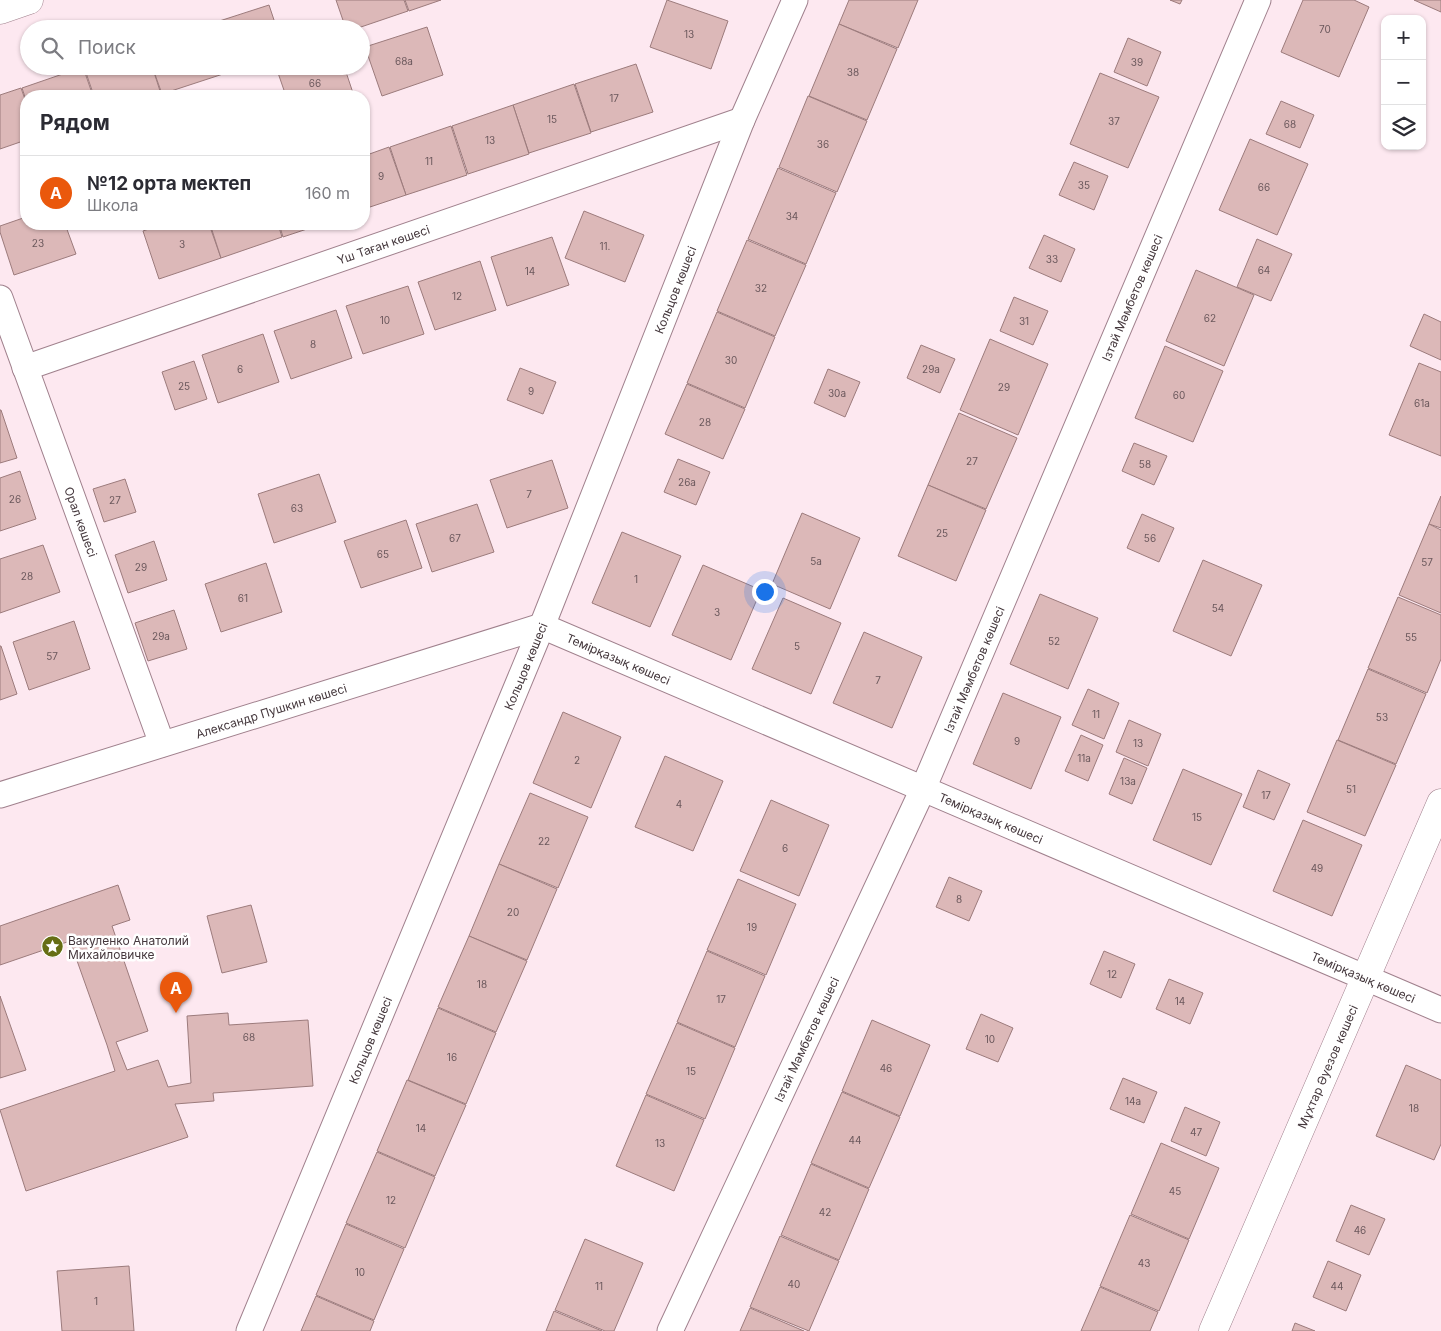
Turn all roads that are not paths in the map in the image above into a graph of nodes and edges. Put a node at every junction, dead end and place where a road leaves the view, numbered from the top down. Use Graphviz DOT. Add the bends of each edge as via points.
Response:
graph roads {
  1 [pos="29,0"];
  2 [pos="795,0"];
  3 [pos="1258,0"];
  4 [pos="0,10"];
  5 [pos="742,120"];
  6 [pos="0,298"];
  7 [pos="25,368"];
  8 [pos="542,626"];
  9 [pos="162,744"];
  10 [pos="923,790"];
  11 [pos="0,795"];
  12 [pos="1441,803"];
  13 [pos="1366,977"];
  14 [pos="1441,1010"];
  15 [pos="249,1331"];
  16 [pos="670,1331"];
  17 [pos="1213,1331"];
  1 -- 4 [label="street"];
  2 -- 5 [label="street, Кольцов көшесі"];
  3 -- 10 [label="street, Ізтай Мәмбетов көшесі"];
  5 -- 7 [label="street, Үш Таған көшесі"];
  5 -- 8 [label="street, Кольцов көшесі"];
  6 -- 7 [label="street, Орал көшесі"];
  7 -- 9 [label="street, Орал көшесі"];
  8 -- 9 [label="street, Александр Пушкин көшесі"];
  8 -- 10 [label="street, Темірқазық көшесі"];
  8 -- 15 [label="street, Кольцов көшесі"];
  9 -- 11 [label="street, Александр Пушкин көшесі"];
  10 -- 13 [label="street, Темірқазық көшесі"];
  10 -- 16 [label="street, Ізтай Мәмбетов көшесі"];
  12 -- 13 [label="street, Мұхтар Әуезов көшесі"];
  13 -- 14 [label="street, Темірқазық көшесі"];
  13 -- 17 [label="street, Мұхтар Әуезов көшесі"];
}
